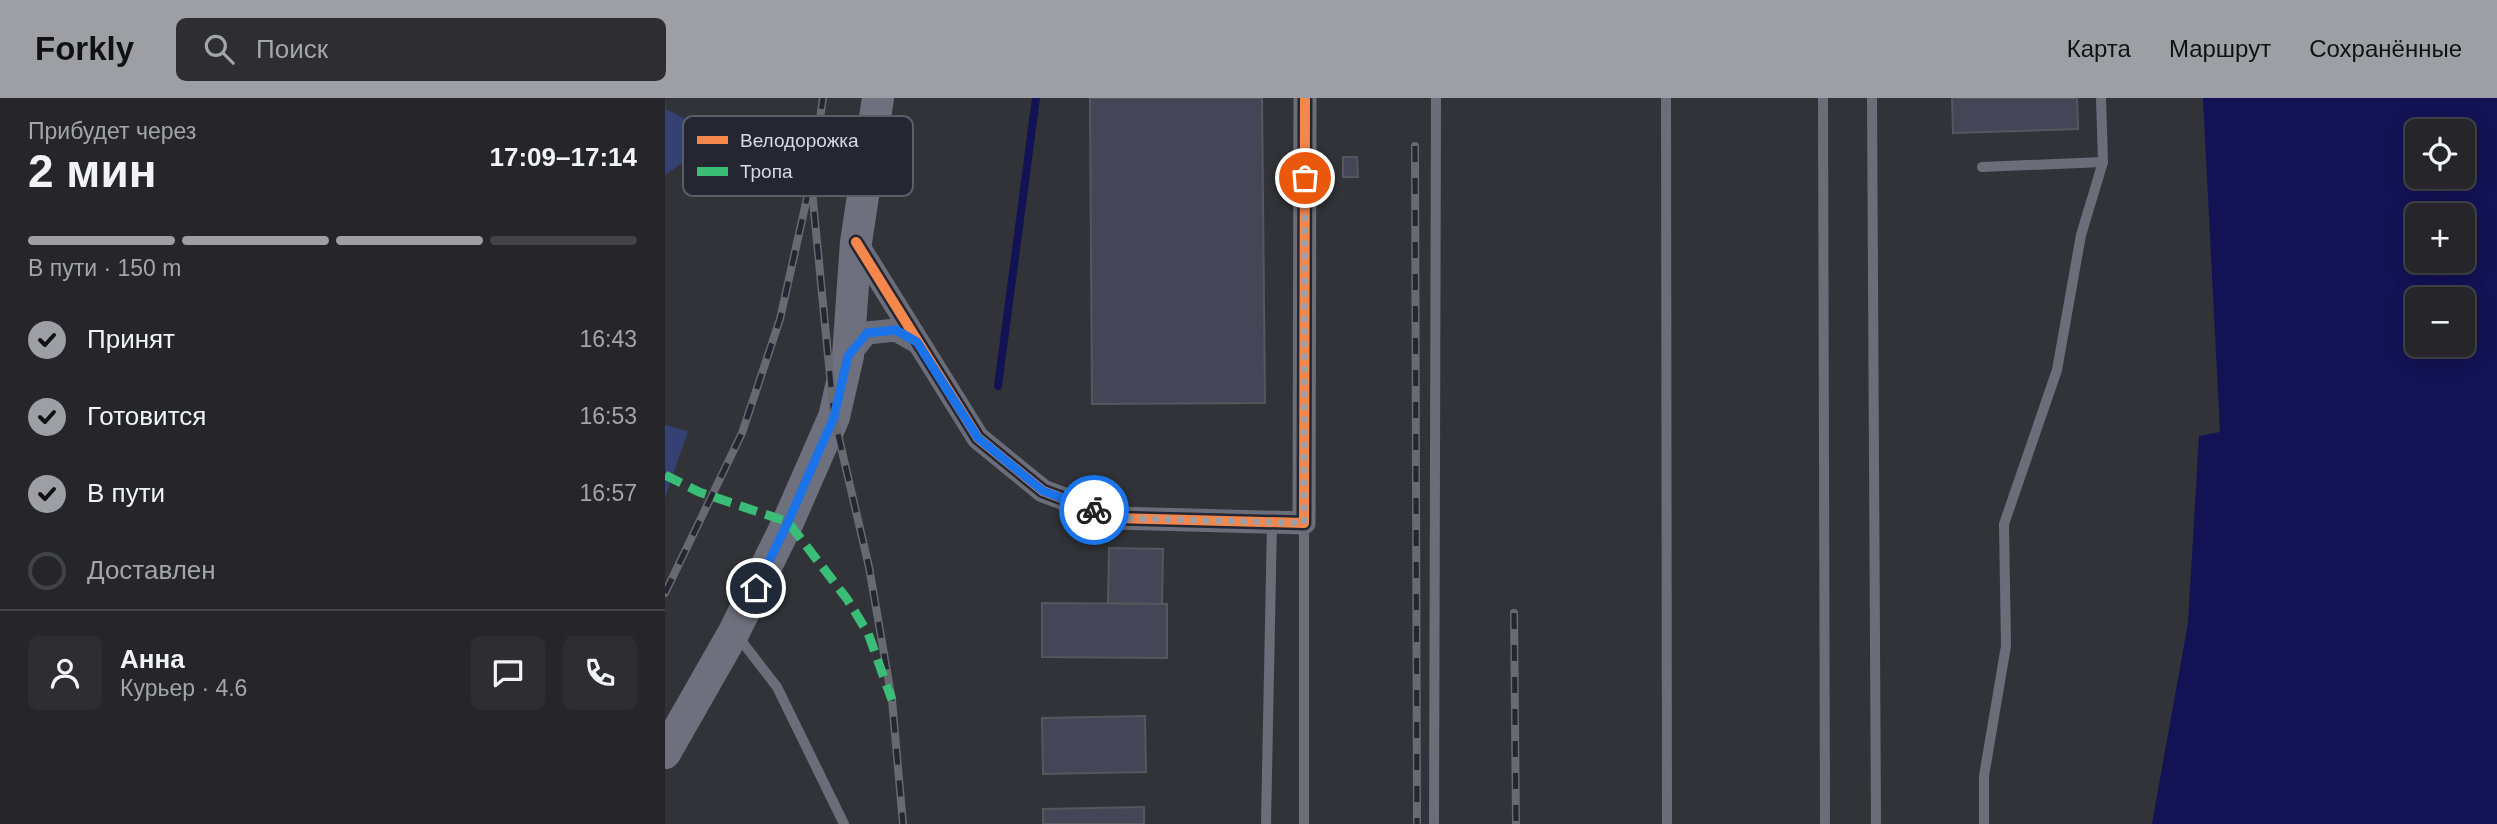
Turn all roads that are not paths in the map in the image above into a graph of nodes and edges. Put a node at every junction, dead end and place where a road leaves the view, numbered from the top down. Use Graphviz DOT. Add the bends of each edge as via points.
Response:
graph roads {
  1 [pos="878,98"];
  2 [pos="1305,98"];
  3 [pos="1436,98"];
  4 [pos="1666,98"];
  5 [pos="1823,98"];
  6 [pos="1872,98"];
  7 [pos="2101,98"];
  8 [pos="875,116"];
  9 [pos="2103,162"];
  10 [pos="1982,167"];
  11 [pos="863,196"];
  12 [pos="856,242"];
  13 [pos="917,342"];
  14 [pos="848,356"];
  15 [pos="1272,522"];
  16 [pos="1304,523"];
  17 [pos="734,632"];
  18 [pos="665,753"];
  19 [pos="843,824"];
  20 [pos="1266,824"];
  21 [pos="1304,824"];
  22 [pos="1434,824"];
  23 [pos="1667,824"];
  24 [pos="1825,824"];
  25 [pos="1876,824"];
  26 [pos="1984,824"];
  1 -- 8 [label="main road"];
  2 -- 16 [label="street"];
  3 -- 22 [label="lane"];
  4 -- 23 [label="lane"];
  5 -- 24 [label="lane"];
  6 -- 25 [label="lane"];
  7 -- 9 [label="lane"];
  9 -- 10 [label="lane"];
  9 -- 26 [label="lane" via="2081,236 2057,370 2004,524 2006,646 1984,776"];
  11 -- 12 [label="main road"];
  12 -- 13 [label="street"];
  12 -- 14 [label="main road"];
  13 -- 14 [label="street" via="896,330 867,333"];
  13 -- 15 [label="street" via="978,438 1043,491 1115,518"];
  14 -- 17 [label="main road" via="834,417"];
  15 -- 16 [label="street"];
  15 -- 20 [label="lane"];
  16 -- 21 [label="lane"];
  17 -- 18 [label="main road"];
  17 -- 19 [label="lane" via="777,687"];
}
